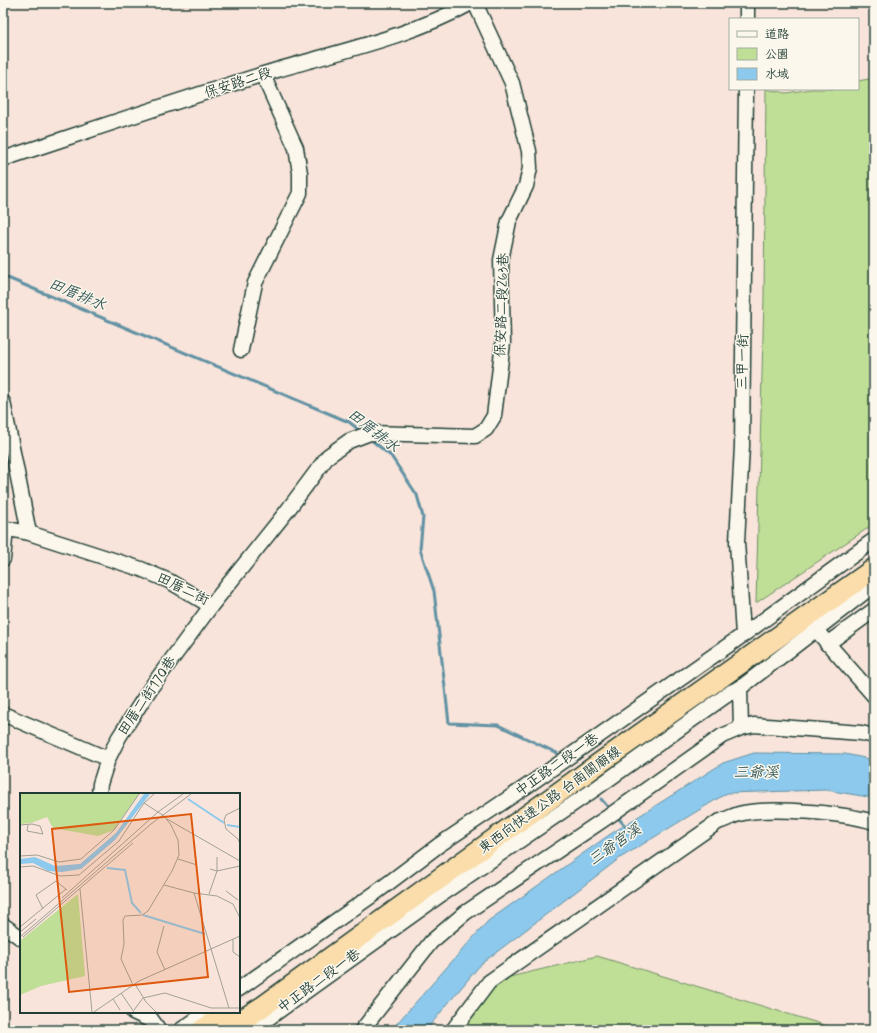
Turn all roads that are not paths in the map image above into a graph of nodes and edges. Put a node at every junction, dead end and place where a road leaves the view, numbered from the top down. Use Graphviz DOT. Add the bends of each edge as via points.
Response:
graph roads {
  1 [pos="747,3"];
  2 [pos="467,4"];
  3 [pos="747,18"];
  4 [pos="263,75"];
  5 [pos="746,90"];
  6 [pos="3,159"];
  7 [pos="241,350"];
  8 [pos="3,402"];
  9 [pos="367,434"];
  10 [pos="4,528"];
  11 [pos="29,533"];
  12 [pos="874,540"];
  13 [pos="874,555"];
  14 [pos="3,559"];
  15 [pos="874,569"];
  16 [pos="874,586"];
  17 [pos="211,606"];
  18 [pos="874,610"];
  19 [pos="816,630"];
  20 [pos="744,634"];
  21 [pos="827,644"];
  22 [pos="740,688"];
  23 [pos="874,696"];
  24 [pos="3,714"];
  25 [pos="741,728"];
  26 [pos="874,736"];
  27 [pos="108,759"];
  28 [pos="99,793"];
  29 [pos="874,822"];
  30 [pos="3,925"];
  31 [pos="20,937"];
  32 [pos="249,1000"];
  33 [pos="240,1012"];
  34 [pos="135,1013"];
  35 [pos="206,1013"];
  36 [pos="228,1013"];
  37 [pos="239,1013"];
  38 [pos="152,1021"];
  39 [pos="181,1030"];
  40 [pos="202,1030"];
  41 [pos="226,1030"];
  42 [pos="252,1030"];
  43 [pos="362,1030"];
  44 [pos="453,1030"];
  1 -- 3 [label="street"];
  2 -- 4 [label="street, 保安路二段" via="431,22 397,34"];
  2 -- 9 [label="street, 保安路二段263巷" via="512,83 529,151 530,168 526,186 509,221 501,260 503,343 494,416 486,429 475,436"];
  4 -- 6 [label="street, 保安路二段"];
  4 -- 7 [label="street" via="296,148 300,193 255,283"];
  5 -- 20 [label="street, 三甲一街" via="742,446 738,542"];
  8 -- 11 [label="street"];
  9 -- 17 [label="street, 田厝二街" via="349,441 328,456"];
  10 -- 11 [label="street, 田厝二街"];
  10 -- 14 [label="street"];
  11 -- 17 [label="street, 田厝二街" via="141,569 169,581"];
  12 -- 20 [label="street, 中正路二段一巷"];
  13 -- 32 [label="highway, 東西向快速公路 台南關廟線" via="672,696"];
  15 -- 32 [label="highway, 東西向快速公路 台南關廟線" via="601,762"];
  16 -- 19 [label="street, 中正路二段一巷"];
  17 -- 27 [label="street, 田厝二街170巷" via="152,686"];
  18 -- 21 [label="street"];
  19 -- 21 [label="street"];
  19 -- 22 [label="street, 中正路二段一巷"];
  20 -- 32 [label="street, 中正路二段一巷" via="439,845 374,894"];
  21 -- 23 [label="street"];
  22 -- 25 [label="street"];
  22 -- 42 [label="street, 中正路二段一巷" via="443,893"];
  24 -- 27 [label="street"];
  25 -- 26 [label="street" via="754,724"];
  25 -- 43 [label="street" via="722,736 610,816 465,913 431,942"];
  27 -- 28 [label="street, 田厝二街170巷"];
  29 -- 44 [label="street" via="854,816 769,810 739,814 718,822 489,982"];
  30 -- 31 [label="street"];
  32 -- 33 [label="highway, 東西向快速公路 台南關廟線"];
  34 -- 38 [label="street"];
  35 -- 39 [label="street"];
  36 -- 40 [label="highway"];
  37 -- 41 [label="highway, 東西向快速公路 台南關廟線"];
}
